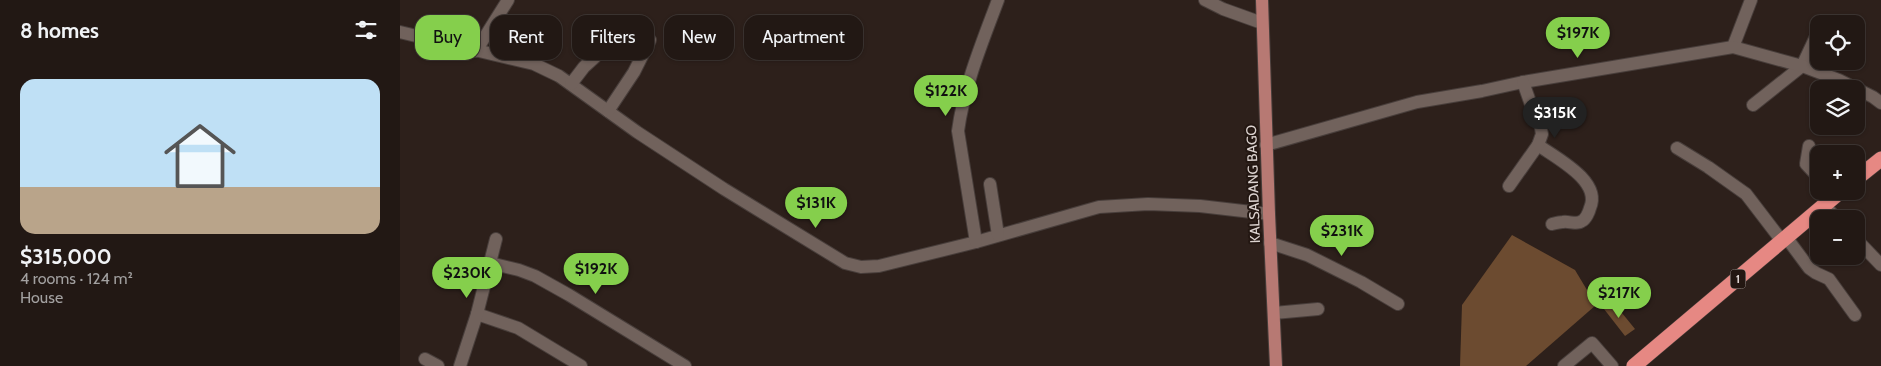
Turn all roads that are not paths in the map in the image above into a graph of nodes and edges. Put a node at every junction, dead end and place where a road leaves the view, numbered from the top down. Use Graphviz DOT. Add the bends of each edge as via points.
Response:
graph roads {
  1 [pos="508,0"];
  2 [pos="998,0"];
  3 [pos="1205,0"];
  4 [pos="1262,0"];
  5 [pos="1750,1"];
  6 [pos="1262,23"];
  7 [pos="400,32"];
  8 [pos="415,36"];
  9 [pos="480,45"];
  10 [pos="1733,48"];
  11 [pos="1810,49"];
  12 [pos="480,52"];
  13 [pos="592,60"];
  14 [pos="640,60"];
  15 [pos="1802,66"];
  16 [pos="1523,82"];
  17 [pos="571,84"];
  18 [pos="1881,103"];
  19 [pos="1753,105"];
  20 [pos="608,111"];
  21 [pos="1266,145"];
  22 [pos="1538,145"];
  23 [pos="1809,146"];
  24 [pos="1677,148"];
  25 [pos="1881,159"];
  26 [pos="1810,168"];
  27 [pos="1865,172"];
  28 [pos="990,184"];
  29 [pos="1509,186"];
  30 [pos="1829,200"];
  31 [pos="1824,205"];
  32 [pos="1829,210"];
  33 [pos="1269,214"];
  34 [pos="1552,224"];
  35 [pos="998,235"];
  36 [pos="496,238"];
  37 [pos="1784,239"];
  38 [pos="976,242"];
  39 [pos="1270,243"];
  40 [pos="1865,248"];
  41 [pos="490,263"];
  42 [pos="1881,265"];
  43 [pos="1398,304"];
  44 [pos="1318,309"];
  45 [pos="1274,312"];
  46 [pos="477,314"];
  47 [pos="1855,315"];
  48 [pos="425,359"];
  49 [pos="438,366"];
  50 [pos="460,366"];
  51 [pos="582,366"];
  52 [pos="685,366"];
  53 [pos="1276,366"];
  54 [pos="1564,366"];
  55 [pos="1612,366"];
  56 [pos="1634,366"];
  1 -- 9 [label="street"];
  2 -- 38 [label="street" via="973,70 958,131"];
  3 -- 6 [label="street"];
  4 -- 6 [label="main road, KALSADANG BAGO"];
  5 -- 10 [label="street"];
  6 -- 21 [label="main road, KALSADANG BAGO"];
  7 -- 8 [label="street"];
  10 -- 15 [label="street"];
  10 -- 16 [label="street"];
  11 -- 15 [label="street"];
  12 -- 17 [label="street" via="534,64"];
  13 -- 17 [label="street"];
  14 -- 20 [label="street"];
  15 -- 18 [label="street" via="1839,80"];
  15 -- 19 [label="street"];
  16 -- 21 [label="street" via="1417,102"];
  16 -- 22 [label="street" via="1540,124 1542,134"];
  17 -- 20 [label="street"];
  20 -- 38 [label="street" via="724,189 845,262 861,267 879,266"];
  21 -- 33 [label="main road, KALSADANG BAGO"];
  22 -- 29 [label="street"];
  22 -- 34 [label="street" via="1575,171 1591,189 1593,201 1584,221"];
  23 -- 26 [label="street" via="1806,164"];
  24 -- 37 [label="street" via="1746,194"];
  25 -- 27 [label="highway"];
  28 -- 35 [label="street"];
  30 -- 31 [label="highway, 1"];
  31 -- 32 [label="street"];
  31 -- 37 [label="highway, 1"];
  33 -- 35 [label="street" via="1183,205 1099,207"];
  33 -- 39 [label="main road, KALSADANG BAGO"];
  35 -- 38 [label="street"];
  36 -- 41 [label="street"];
  37 -- 47 [label="street" via="1809,268 1829,279"];
  37 -- 56 [label="highway, 1"];
  39 -- 43 [label="street" via="1307,255"];
  39 -- 45 [label="main road, KALSADANG BAGO"];
  40 -- 42 [label="street"];
  41 -- 46 [label="street"];
  41 -- 52 [label="street" via="535,276"];
  44 -- 45 [label="street"];
  45 -- 53 [label="main road, KALSADANG BAGO"];
  46 -- 50 [label="street"];
  46 -- 51 [label="street" via="518,328"];
  48 -- 49 [label="street"];
  54 -- 55 [label="street" via="1592,342"];
}
